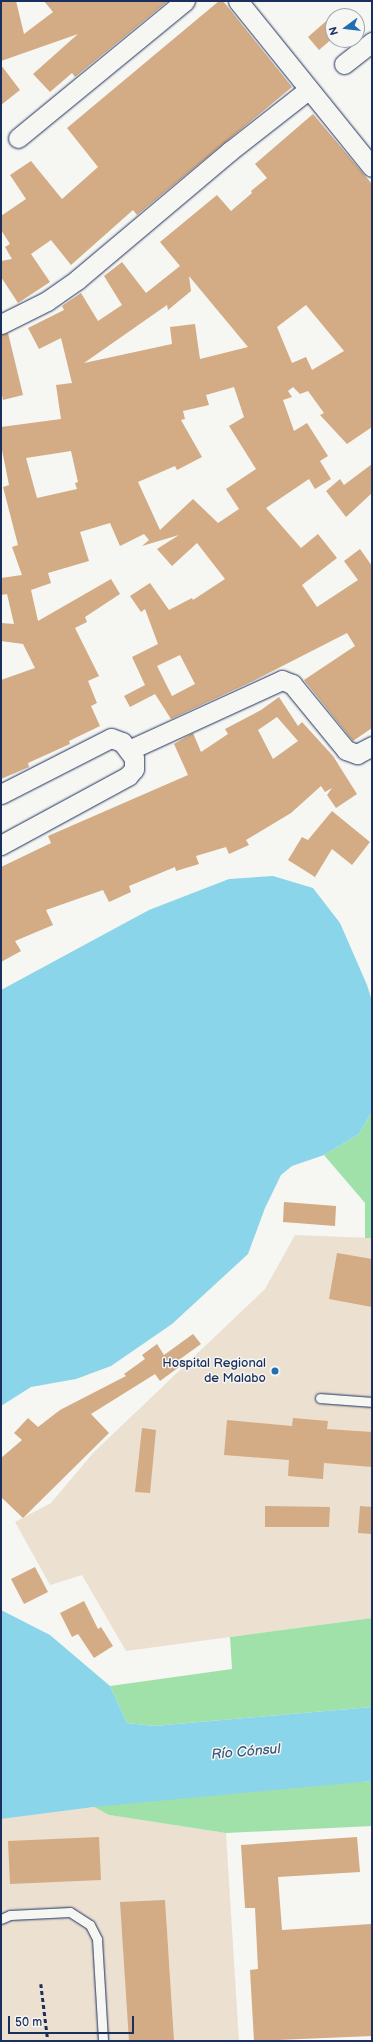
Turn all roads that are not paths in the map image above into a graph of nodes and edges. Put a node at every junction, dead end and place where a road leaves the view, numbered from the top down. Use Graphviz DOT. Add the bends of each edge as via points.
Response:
graph roads {
  1 [pos="185,1"];
  2 [pos="238,1"];
  3 [pos="372,42"];
  4 [pos="344,64"];
  5 [pos="309,89"];
  6 [pos="18,138"];
  7 [pos="372,167"];
  8 [pos="1,324"];
  9 [pos="372,746"];
  10 [pos="129,750"];
  11 [pos="1,794"];
  12 [pos="1,845"];
  13 [pos="320,1398"];
  14 [pos="372,1402"];
  15 [pos="1,1919"];
  16 [pos="103,2041"];
  1 -- 6 [label="street"];
  2 -- 5 [label="street"];
  3 -- 4 [label="street"];
  5 -- 7 [label="street"];
  5 -- 8 [label="street" via="230,151 78,279 47,301"];
  9 -- 10 [label="street" via="357,754 346,750 292,684 282,680"];
  10 -- 11 [label="street" via="122,742 111,738"];
  10 -- 12 [label="street" via="134,758 134,769 128,776"];
  13 -- 14 [label="lane"];
  15 -- 16 [label="lane" via="10,1914 70,1912 90,1925 97,1939"];
}
